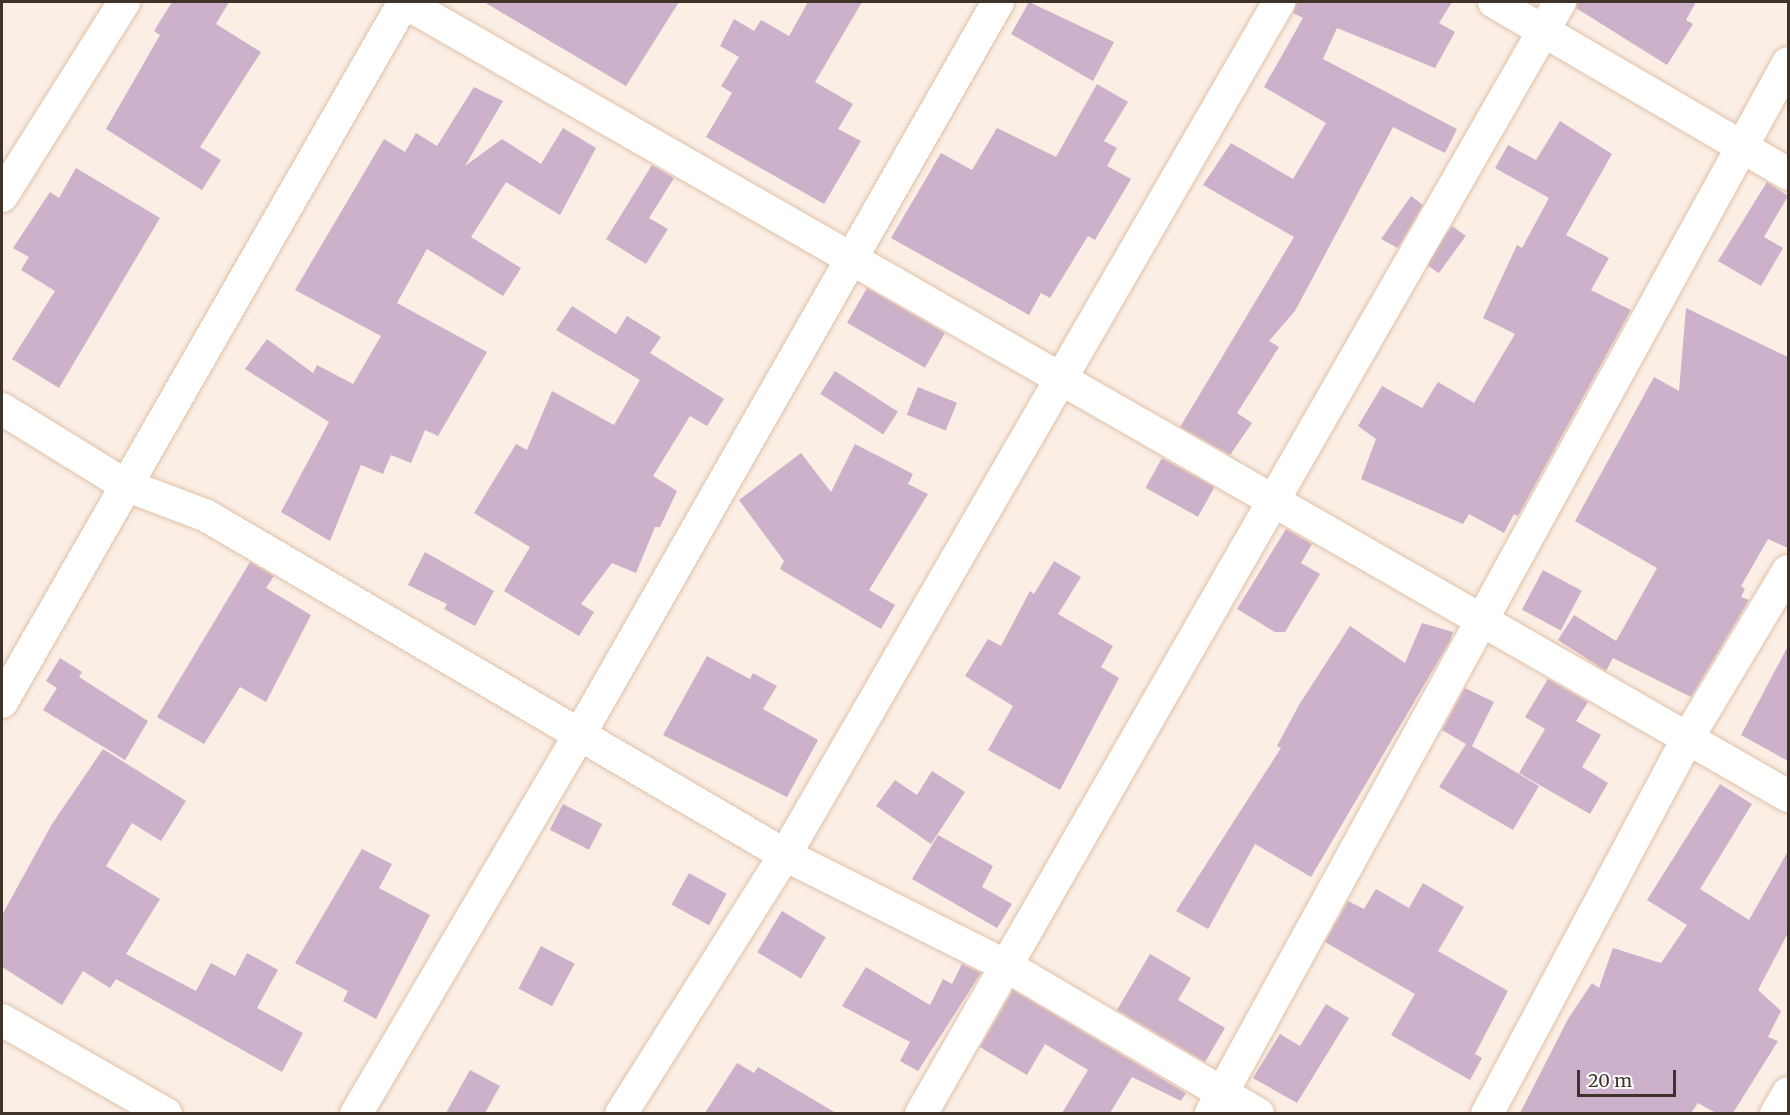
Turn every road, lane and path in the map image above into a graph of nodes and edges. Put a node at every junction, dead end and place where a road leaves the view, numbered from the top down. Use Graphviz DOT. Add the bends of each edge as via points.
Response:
graph roads {
  1 [pos="124,2"];
  2 [pos="404,2"];
  3 [pos="998,2"];
  4 [pos="1279,2"];
  5 [pos="1494,2"];
  6 [pos="1560,2"];
  7 [pos="1542,31"];
  8 [pos="1788,63"];
  9 [pos="1739,148"];
  10 [pos="1788,174"];
  11 [pos="2,196"];
  12 [pos="851,254"];
  13 [pos="1058,378"];
  14 [pos="2,409"];
  15 [pos="125,485"];
  16 [pos="1277,501"];
  17 [pos="1788,571"];
  18 [pos="1482,619"];
  19 [pos="2,702"];
  20 [pos="581,732"];
  21 [pos="1688,739"];
  22 [pos="1788,796"];
  23 [pos="785,855"];
  24 [pos="1005,965"];
  25 [pos="2,1020"];
  26 [pos="1788,1093"];
  27 [pos="1216,1104"];
  28 [pos="166,1113"];
  29 [pos="356,1113"];
  30 [pos="621,1113"];
  31 [pos="921,1113"];
  32 [pos="1258,1113"];
  33 [pos="1487,1113"];
  34 [pos="1776,1113"];
  1 -- 11 [label="street"];
  2 -- 12 [label="street"];
  2 -- 15 [label="street"];
  3 -- 12 [label="street"];
  4 -- 13 [label="street"];
  5 -- 7 [label="street"];
  6 -- 7 [label="street"];
  7 -- 9 [label="street"];
  7 -- 16 [label="street"];
  8 -- 9 [label="street"];
  9 -- 10 [label="street"];
  9 -- 18 [label="street"];
  12 -- 13 [label="street"];
  12 -- 20 [label="street"];
  13 -- 16 [label="street"];
  13 -- 23 [label="street"];
  14 -- 15 [label="street"];
  15 -- 19 [label="street"];
  15 -- 20 [label="street" via="206,515"];
  16 -- 18 [label="street"];
  16 -- 24 [label="street"];
  17 -- 21 [label="street"];
  18 -- 21 [label="street"];
  18 -- 27 [label="street"];
  20 -- 23 [label="street"];
  20 -- 29 [label="street"];
  21 -- 22 [label="street"];
  21 -- 33 [label="street"];
  23 -- 24 [label="street"];
  23 -- 30 [label="street"];
  24 -- 27 [label="street"];
  24 -- 31 [label="street"];
  25 -- 28 [label="street"];
  26 -- 34 [label="street"];
  27 -- 32 [label="street"];
}
